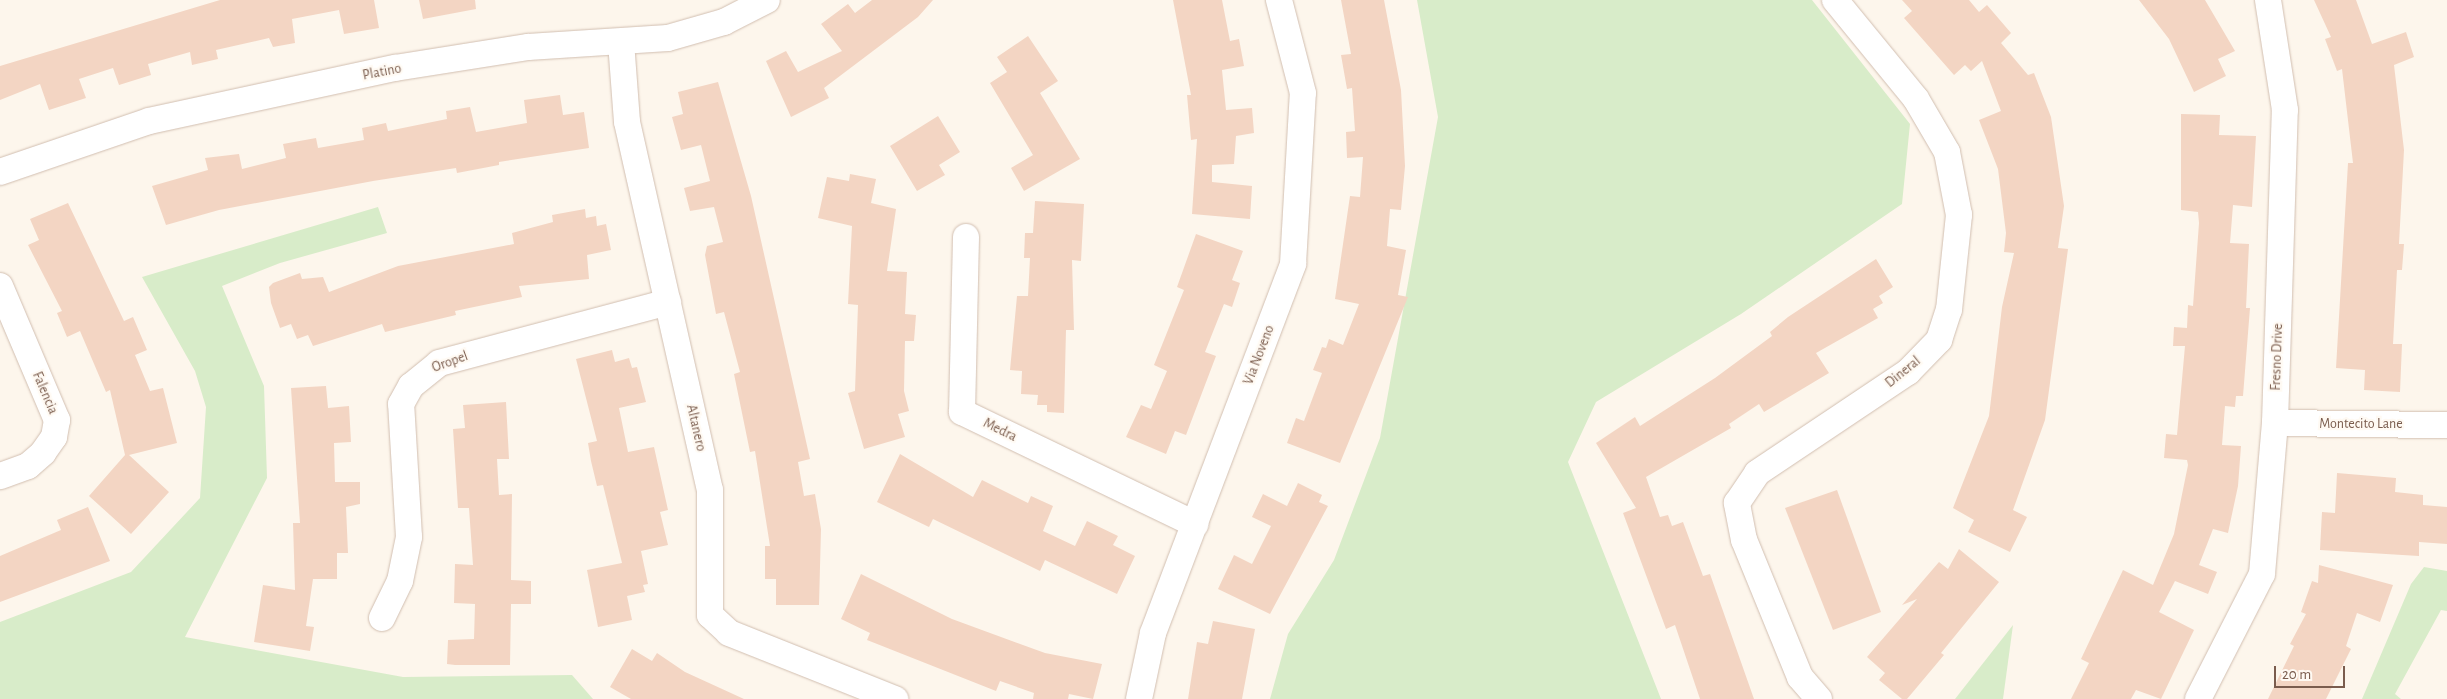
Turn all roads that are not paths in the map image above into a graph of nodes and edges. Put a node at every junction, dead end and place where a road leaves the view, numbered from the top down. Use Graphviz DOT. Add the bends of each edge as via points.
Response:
graph roads {
  1 [pos="767,0"];
  2 [pos="1279,0"];
  3 [pos="1835,0"];
  4 [pos="2268,0"];
  5 [pos="621,42"];
  6 [pos="0,172"];
  7 [pos="966,237"];
  8 [pos="0,286"];
  9 [pos="668,302"];
  10 [pos="2274,423"];
  11 [pos="2447,425"];
  12 [pos="0,476"];
  13 [pos="1195,524"];
  14 [pos="382,618"];
  15 [pos="896,699"];
  16 [pos="1139,699"];
  17 [pos="1819,699"];
  18 [pos="2198,699"];
  1 -- 5 [label="street, Platino" via="724,22 668,38"];
  2 -- 13 [label="street, Via Noveno" via="1303,93 1293,264"];
  3 -- 17 [label="street, Dineral" via="1916,99 1947,152 1959,215 1949,310 1939,340 1908,372 1757,473 1737,504 1744,540 1800,677"];
  4 -- 10 [label="street, Fresno Drive" via="2285,110"];
  5 -- 6 [label="street, Platino" via="528,47 395,68 149,121"];
  5 -- 9 [label="street, Altanero" via="628,122"];
  7 -- 13 [label="street, Medra" via="962,412"];
  8 -- 12 [label="street, Falencia" via="57,420 54,438 43,453 28,466"];
  9 -- 14 [label="street, Oropel" via="438,363 411,386 401,404 409,537 400,581"];
  9 -- 15 [label="street, Altanero" via="710,490 710,615 729,633"];
  10 -- 11 [label="street, Montecito Lane"];
  10 -- 18 [label="street, Fresno Drive" via="2262,574"];
  13 -- 16 [label="street, Via Noveno" via="1152,633"];
}
